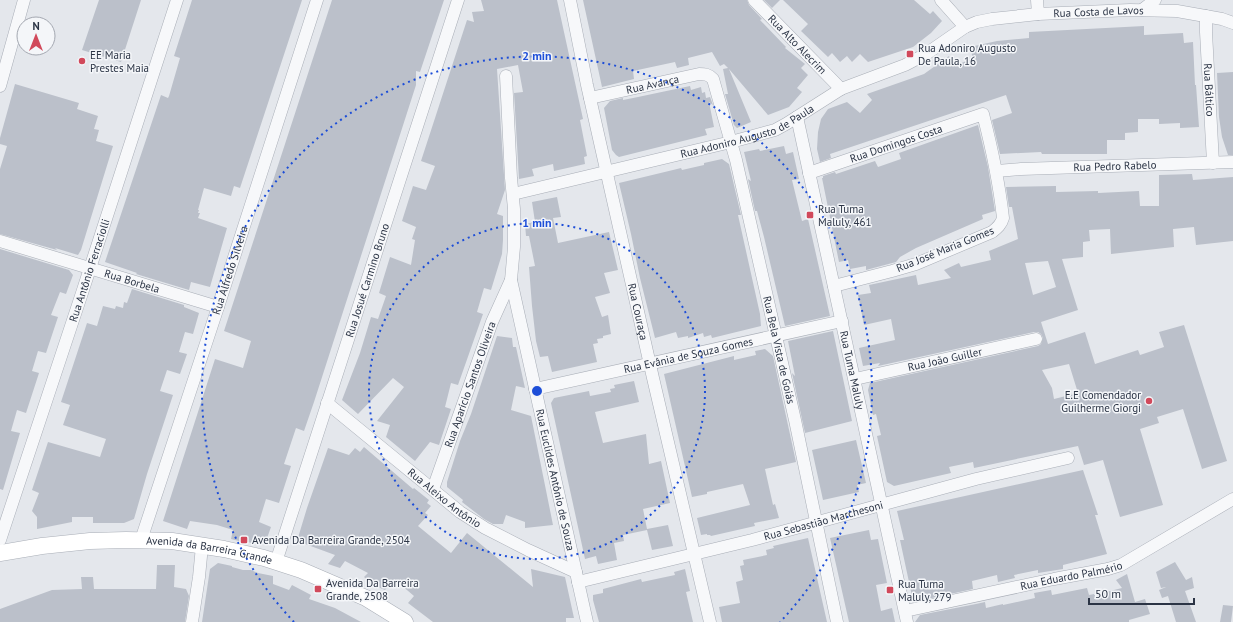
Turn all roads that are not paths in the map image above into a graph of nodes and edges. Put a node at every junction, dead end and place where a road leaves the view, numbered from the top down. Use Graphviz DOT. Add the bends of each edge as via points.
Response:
graph roads {
  1 [pos="24,0"];
  2 [pos="177,0"];
  3 [pos="317,0"];
  4 [pos="458,0"];
  5 [pos="570,0"];
  6 [pos="754,0"];
  7 [pos="941,0"];
  8 [pos="1036,0"];
  9 [pos="1155,0"];
  10 [pos="1142,10"];
  11 [pos="1038,14"];
  12 [pos="1206,16"];
  13 [pos="1233,23"];
  14 [pos="965,27"];
  15 [pos="506,76"];
  16 [pos="713,79"];
  17 [pos="0,86"];
  18 [pos="841,89"];
  19 [pos="590,98"];
  20 [pos="797,117"];
  21 [pos="731,142"];
  22 [pos="1233,162"];
  23 [pos="1213,163"];
  24 [pos="607,171"];
  25 [pos="997,171"];
  26 [pos="809,173"];
  27 [pos="513,194"];
  28 [pos="0,241"];
  29 [pos="90,268"];
  30 [pos="511,280"];
  31 [pos="834,286"];
  32 [pos="218,307"];
  33 [pos="842,321"];
  34 [pos="776,336"];
  35 [pos="1036,339"];
  36 [pos="650,364"];
  37 [pos="855,379"];
  38 [pos="535,389"];
  39 [pos="327,403"];
  40 [pos="1068,458"];
  41 [pos="433,490"];
  42 [pos="1230,502"];
  43 [pos="882,505"];
  44 [pos="816,522"];
  45 [pos="0,540"];
  46 [pos="141,540"];
  47 [pos="202,546"];
  48 [pos="0,553"];
  49 [pos="694,554"];
  50 [pos="276,562"];
  51 [pos="577,577"];
  52 [pos="906,616"];
  53 [pos="192,622"];
  54 [pos="405,622"];
  55 [pos="587,622"];
  56 [pos="710,622"];
  57 [pos="838,622"];
  1 -- 17 [label="street"];
  2 -- 29 [label="street, Rua Antônio Ferraciolli"];
  3 -- 32 [label="street, Rua Alfredo Silveira"];
  4 -- 39 [label="street, Rua Josué Carmino Bruno"];
  5 -- 19 [label="street, Rua Couraça"];
  6 -- 18 [label="street, Rua Alto Alecrim"];
  7 -- 14 [label="street"];
  8 -- 11 [label="street"];
  9 -- 10 [label="street"];
  10 -- 11 [label="street, Rua Costa de Lavos"];
  10 -- 12 [label="street, Rua Costa de Lavos" via="1177,11"];
  11 -- 14 [label="street, Rua Costa de Lavos" via="992,19"];
  12 -- 13 [label="street, Rua Costa de Lavos"];
  12 -- 23 [label="street, Rua Báltico"];
  14 -- 18 [label="street, Rua Adoniro Augusto de Paula" via="905,65"];
  15 -- 27 [label="street, Rua Euclides Antônio de Souza"];
  16 -- 19 [label="street, Rua Avança" via="709,75 699,74"];
  16 -- 21 [label="street, Rua Bela Vista de Goiás"];
  18 -- 20 [label="street, Rua Adoniro Augusto de Paula"];
  19 -- 24 [label="street, Rua Couraça"];
  20 -- 21 [label="street, Rua Adoniro Augusto de Paula" via="775,130"];
  20 -- 26 [label="street, Rua Tuma Maluly"];
  21 -- 24 [label="street, Rua Adoniro Augusto de Paula"];
  21 -- 34 [label="street, Rua Bela Vista de Goiás"];
  22 -- 23 [label="street, Rua Pedro Rabelo"];
  23 -- 25 [label="street, Rua Pedro Rabelo"];
  24 -- 27 [label="street, Rua Adoniro Augusto de Paula"];
  24 -- 36 [label="street, Rua Couraça"];
  25 -- 26 [label="street, Rua Domingos Costa" via="983,114"];
  25 -- 31 [label="street, Rua José Maria Gomes" via="1003,218 1002,223 992,232 916,264"];
  26 -- 31 [label="street, Rua Tuma Maluly"];
  27 -- 30 [label="street, Rua Euclides Antônio de Souza" via="514,247"];
  28 -- 29 [label="street, Rua Borbela"];
  29 -- 32 [label="street, Rua Borbela"];
  29 -- 45 [label="street, Rua Antônio Ferraciolli"];
  30 -- 38 [label="street, Rua Euclides Antônio de Souza"];
  30 -- 41 [label="street, Rua Aparício Santos Oliveira" via="492,322"];
  31 -- 33 [label="street, Rua Tuma Maluly"];
  32 -- 46 [label="street, Rua Alfredo Silveira"];
  33 -- 34 [label="street, Rua Evânia de Souza Gomes"];
  33 -- 37 [label="street, Rua Tuma Maluly"];
  34 -- 36 [label="street, Rua Evânia de Souza Gomes"];
  34 -- 44 [label="street, Rua Bela Vista de Goiás"];
  35 -- 37 [label="street, Rua João Guiller"];
  36 -- 38 [label="street, Rua Evânia de Souza Gomes"];
  36 -- 49 [label="street, Rua Couraça"];
  37 -- 43 [label="street, Rua Tuma Maluly"];
  38 -- 51 [label="street, Rua Euclides Antônio de Souza"];
  39 -- 41 [label="street, Rua Aleixo Antônio"];
  39 -- 50 [label="street, Rua Josué Carmino Bruno"];
  40 -- 43 [label="street, Rua Sebastião Marchesoni"];
  41 -- 51 [label="street, Rua Aleixo Antônio" via="454,508 485,528"];
  42 -- 52 [label="street, Rua Eduardo Palmério" via="1121,565 1054,578"];
  43 -- 44 [label="street, Rua Sebastião Marchesoni"];
  43 -- 52 [label="street, Rua Tuma Maluly"];
  44 -- 49 [label="street, Rua Sebastião Marchesoni"];
  44 -- 57 [label="street, Rua Bela Vista de Goiás"];
  46 -- 47 [label="main road, Avenida da Barreira Grande" via="172,541"];
  46 -- 48 [label="main road, Avenida da Barreira Grande" via="90,541"];
  47 -- 50 [label="main road, Avenida da Barreira Grande" via="230,550"];
  47 -- 53 [label="street"];
  49 -- 51 [label="street, Rua Sebastião Marchesoni"];
  49 -- 56 [label="street, Rua Couraça"];
  50 -- 54 [label="main road, Avenida da Barreira Grande" via="366,598"];
  51 -- 55 [label="street, Rua Euclides Antônio de Souza"];
}
